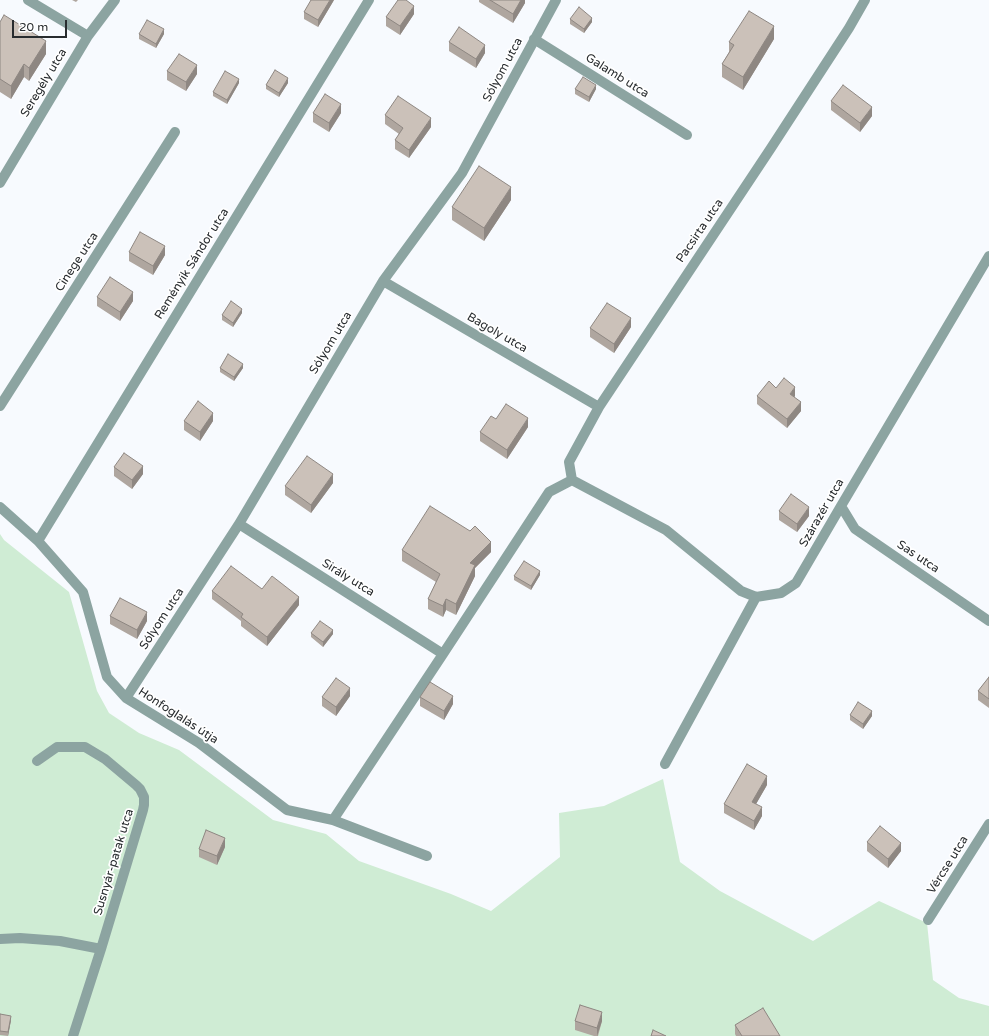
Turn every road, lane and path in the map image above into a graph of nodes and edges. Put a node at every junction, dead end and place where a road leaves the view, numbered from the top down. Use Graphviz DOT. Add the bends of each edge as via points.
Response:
graph roads {
  1 [pos="28,0"];
  2 [pos="116,0"];
  3 [pos="369,0"];
  4 [pos="556,0"];
  5 [pos="865,0"];
  6 [pos="88,36"];
  7 [pos="534,39"];
  8 [pos="175,132"];
  9 [pos="687,135"];
  10 [pos="0,182"];
  11 [pos="989,256"];
  12 [pos="383,281"];
  13 [pos="0,406"];
  14 [pos="599,407"];
  15 [pos="572,480"];
  16 [pos="841,506"];
  17 [pos="0,507"];
  18 [pos="239,524"];
  19 [pos="38,541"];
  20 [pos="756,597"];
  21 [pos="989,621"];
  22 [pos="443,654"];
  23 [pos="126,698"];
  24 [pos="36,761"];
  25 [pos="665,764"];
  26 [pos="333,820"];
  27 [pos="989,824"];
  28 [pos="426,856"];
  29 [pos="928,920"];
  30 [pos="0,939"];
  31 [pos="101,949"];
  32 [pos="73,1036"];
  1 -- 6 [label="street"];
  2 -- 6 [label="street, Seregély utca"];
  3 -- 19 [label="street, Reményik Sándor utca"];
  4 -- 7 [label="street, Sólyom utca"];
  5 -- 14 [label="street, Pacsirta utca" via="780,134"];
  6 -- 10 [label="street, Seregély utca"];
  7 -- 9 [label="street, Galamb utca"];
  7 -- 12 [label="street, Sólyom utca" via="462,173"];
  8 -- 13 [label="street, Cinege utca"];
  11 -- 16 [label="street, Szárazér utca"];
  12 -- 14 [label="street, Bagoly utca"];
  12 -- 18 [label="street, Sólyom utca"];
  14 -- 15 [label="street, Pacsirta utca" via="569,462"];
  15 -- 20 [label="street" via="666,530 741,591"];
  15 -- 22 [label="street" via="549,492"];
  16 -- 20 [label="street, Szárazér utca" via="796,583 781,593"];
  16 -- 21 [label="street, Sas utca" via="855,529"];
  17 -- 19 [label="street, Honfoglalás útja"];
  18 -- 22 [label="street, Sirály utca"];
  18 -- 23 [label="street, Sólyom utca"];
  19 -- 23 [label="street, Honfoglalás útja" via="83,592 107,677"];
  20 -- 25 [label="street"];
  22 -- 26 [label="street"];
  23 -- 26 [label="street, Honfoglalás útja" via="199,743 287,810"];
  24 -- 31 [label="street, Susnyár-patak utca" via="57,747 85,746 126,776 144,796 144,805"];
  26 -- 28 [label="street, Honfoglalás útja"];
  27 -- 29 [label="street, Vércse utca"];
  30 -- 31 [label="street" via="60,941"];
  31 -- 32 [label="street, Susnyár-patak utca"];
}
